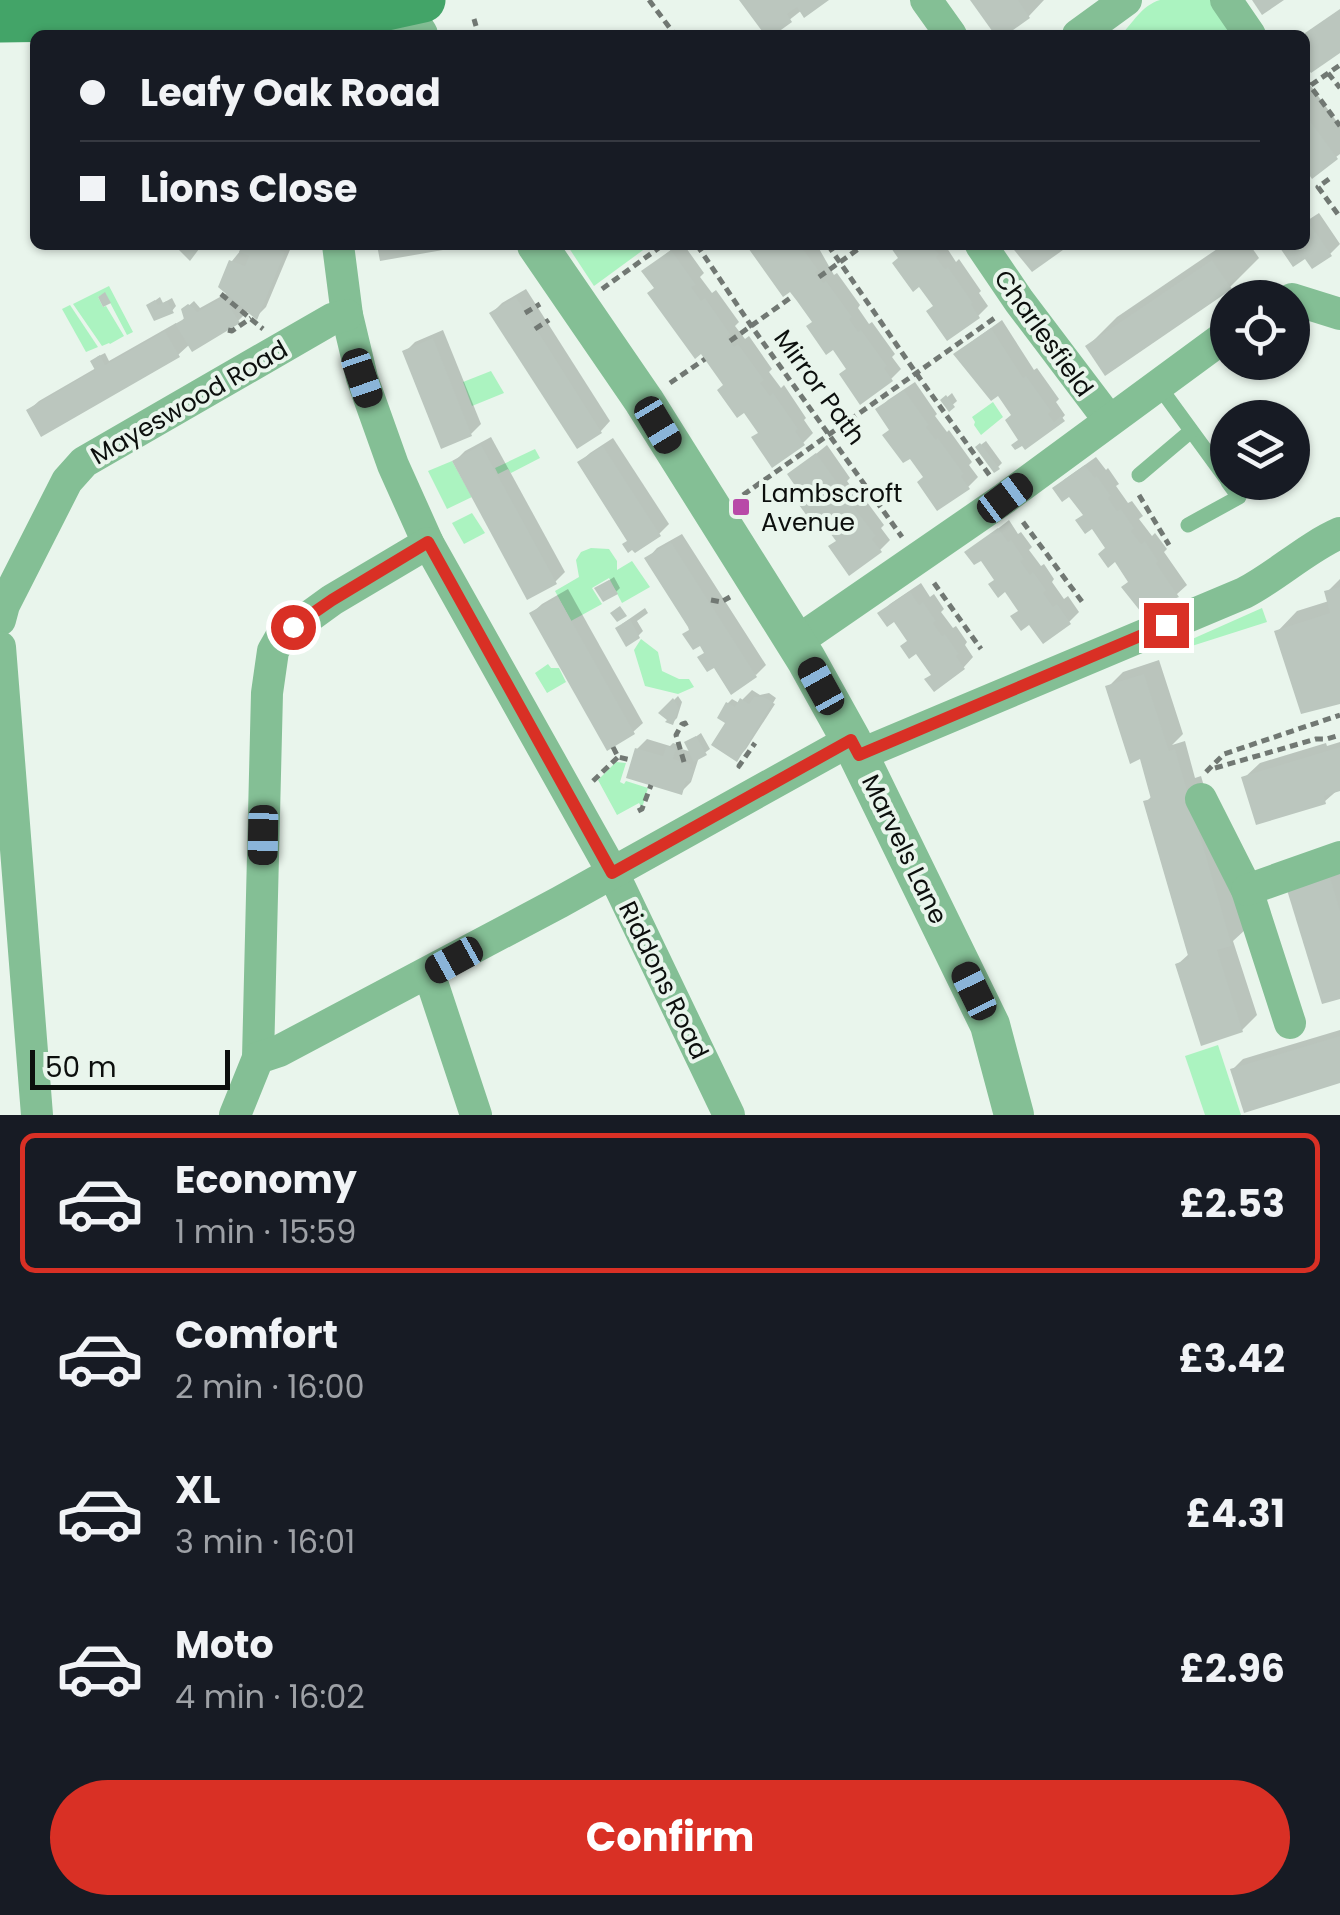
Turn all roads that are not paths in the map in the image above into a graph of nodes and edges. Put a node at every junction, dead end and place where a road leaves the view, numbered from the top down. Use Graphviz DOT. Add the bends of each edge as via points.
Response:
graph roads {
  1 [pos="926,0"];
  2 [pos="1126,0"];
  3 [pos="1226,0"];
  4 [pos="212,9"];
  5 [pos="77,10"];
  6 [pos="409,10"];
  7 [pos="0,20"];
  8 [pos="947,30"];
  9 [pos="1096,30"];
  10 [pos="1247,30"];
  11 [pos="339,250"];
  12 [pos="541,250"];
  13 [pos="983,250"];
  14 [pos="1310,305"];
  15 [pos="1340,314"];
  16 [pos="348,315"];
  17 [pos="1210,347"];
  18 [pos="1158,385"];
  19 [pos="1108,420"];
  20 [pos="1191,431"];
  21 [pos="1210,457"];
  22 [pos="1140,476"];
  23 [pos="1234,500"];
  24 [pos="1188,526"];
  25 [pos="1340,534"];
  26 [pos="428,542"];
  27 [pos="0,620"];
  28 [pos="796,642"];
  29 [pos="0,647"];
  30 [pos="855,748"];
  31 [pos="1206,784"];
  32 [pos="1340,857"];
  33 [pos="612,873"];
  34 [pos="1247,890"];
  35 [pos="429,973"];
  36 [pos="1290,1022"];
  37 [pos="258,1058"];
  38 [pos="37,1115"];
  39 [pos="235,1115"];
  40 [pos="476,1115"];
  41 [pos="729,1115"];
  42 [pos="1014,1115"];
  1 -- 8 [label="street"];
  2 -- 9 [label="street"];
  3 -- 10 [label="street"];
  4 -- 5 [label="main road"];
  4 -- 6 [label="main road" via="336,19"];
  5 -- 7 [label="main road"];
  11 -- 16 [label="street, Riddons Road"];
  12 -- 28 [label="street, Marvels Lane"];
  13 -- 19 [label="street, Charlesfield"];
  14 -- 15 [label="street"];
  16 -- 26 [label="street, Riddons Road" via="362,378"];
  16 -- 27 [label="street, Mayeswood Road" via="84,462"];
  17 -- 18 [label="street"];
  18 -- 19 [label="street"];
  18 -- 20 [label="lane"];
  19 -- 28 [label="street"];
  20 -- 21 [label="lane"];
  20 -- 22 [label="lane"];
  23 -- 24 [label="lane"];
  25 -- 30 [label="street" via="1244,594"];
  26 -- 33 [label="street, Riddons Road"];
  26 -- 37 [label="street" via="293,627 273,651"];
  28 -- 30 [label="street, Marvels Lane"];
  29 -- 38 [label="street"];
  30 -- 33 [label="street"];
  30 -- 42 [label="street, Marvels Lane" via="990,1024"];
  31 -- 34 [label="street"];
  32 -- 34 [label="street"];
  33 -- 35 [label="street"];
  33 -- 41 [label="street, Riddons Road"];
  34 -- 36 [label="street"];
  35 -- 37 [label="street"];
  35 -- 40 [label="street"];
  37 -- 39 [label="street"];
}
